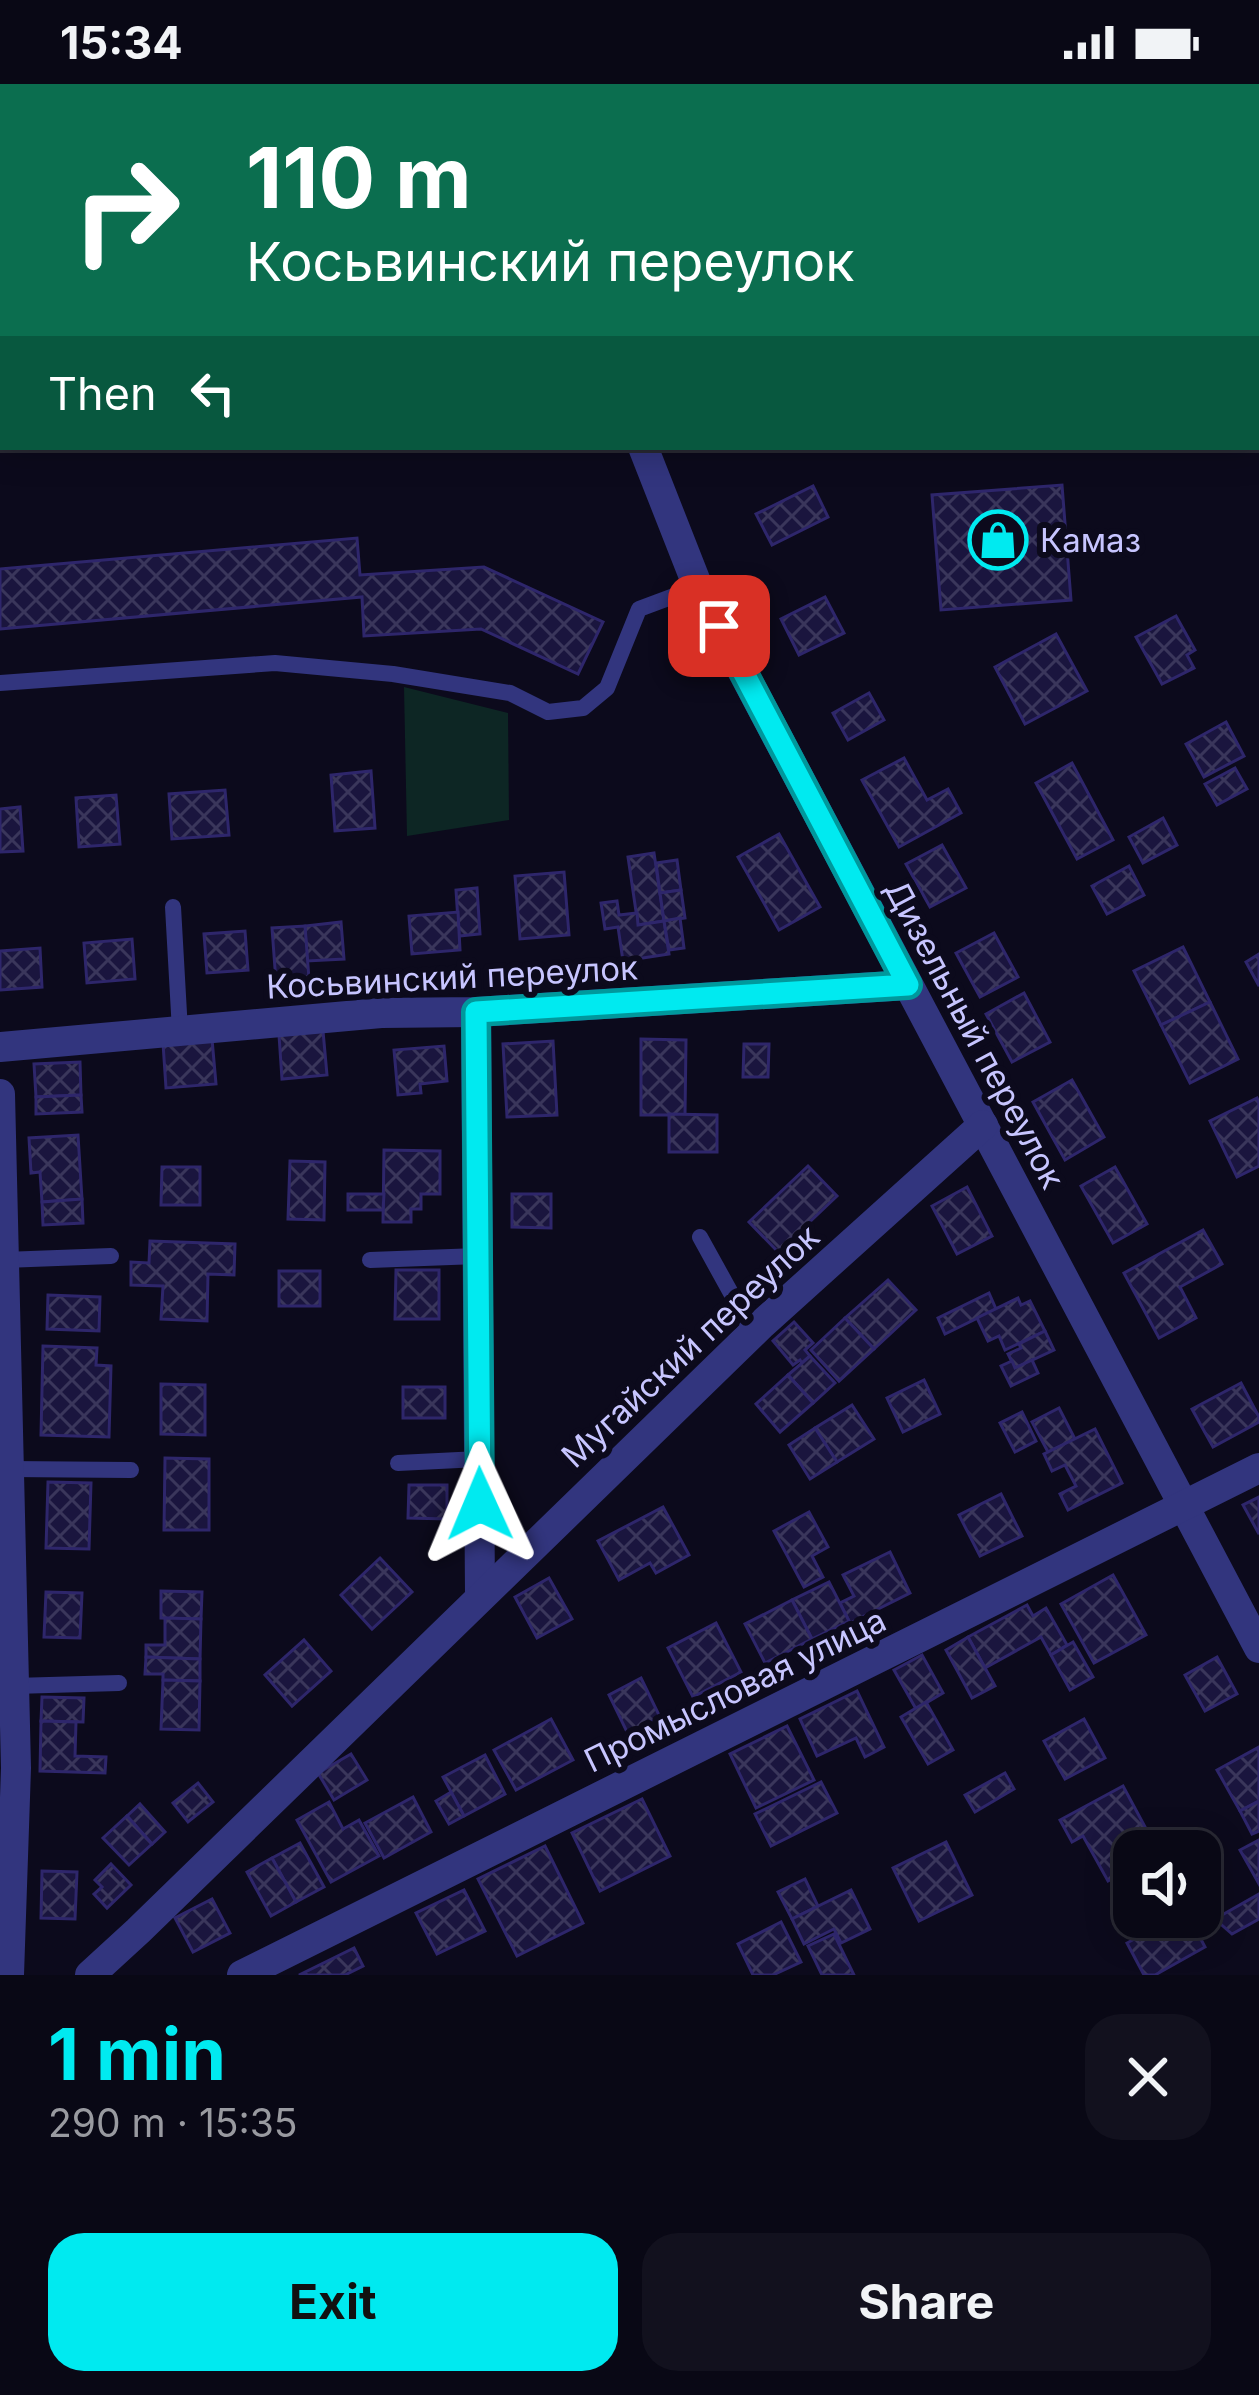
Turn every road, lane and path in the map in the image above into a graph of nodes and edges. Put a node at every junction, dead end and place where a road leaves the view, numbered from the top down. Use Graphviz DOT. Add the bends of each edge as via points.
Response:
graph roads {
  1 [pos="644,450"];
  2 [pos="698,587"];
  3 [pos="0,683"];
  4 [pos="173,907"];
  5 [pos="908,985"];
  6 [pos="476,1012"];
  7 [pos="180,1031"];
  8 [pos="0,1047"];
  9 [pos="0,1094"];
  10 [pos="983,1125"];
  11 [pos="700,1237"];
  12 [pos="111,1256"];
  13 [pos="478,1256"];
  14 [pos="4,1259"];
  15 [pos="370,1260"];
  16 [pos="3,1321"];
  17 [pos="753,1333"];
  18 [pos="479,1459"];
  19 [pos="398,1463"];
  20 [pos="1259,1468"];
  21 [pos="9,1469"];
  22 [pos="130,1470"];
  23 [pos="1183,1506"];
  24 [pos="5,1546"];
  25 [pos="480,1595"];
  26 [pos="1259,1648"];
  27 [pos="118,1683"];
  28 [pos="14,1686"];
  29 [pos="8,1768"];
  30 [pos="10,1975"];
  31 [pos="90,1975"];
  32 [pos="242,1975"];
  1 -- 2 [label="street, Дизельный переулок"];
  2 -- 3 [label="lane" via="639,609 607,688 583,708 548,712 510,693 274,662"];
  2 -- 5 [label="street, Дизельный переулок"];
  4 -- 7 [label="lane"];
  5 -- 6 [label="street, Косьвинский переулок"];
  5 -- 10 [label="street, Дизельный переулок"];
  6 -- 7 [label="street, Косьвинский переулок"];
  6 -- 13 [label="street"];
  7 -- 8 [label="street, Косьвинский переулок"];
  9 -- 14 [label="street"];
  10 -- 17 [label="street, Мугайский переулок"];
  10 -- 23 [label="street, Дизельный переулок"];
  11 -- 17 [label="lane"];
  12 -- 14 [label="lane"];
  13 -- 15 [label="lane"];
  13 -- 18 [label="street"];
  14 -- 16 [label="street"];
  16 -- 21 [label="street"];
  17 -- 25 [label="street, Мугайский переулок"];
  18 -- 19 [label="lane"];
  18 -- 25 [label="street"];
  20 -- 23 [label="street, Промысловая улица"];
  21 -- 22 [label="lane"];
  21 -- 24 [label="street"];
  23 -- 26 [label="street, Дизельный переулок"];
  23 -- 32 [label="street, Промысловая улица"];
  24 -- 28 [label="street"];
  25 -- 31 [label="street, Мугайский переулок"];
  27 -- 28 [label="lane"];
  28 -- 29 [label="street"];
  29 -- 30 [label="street"];
}
